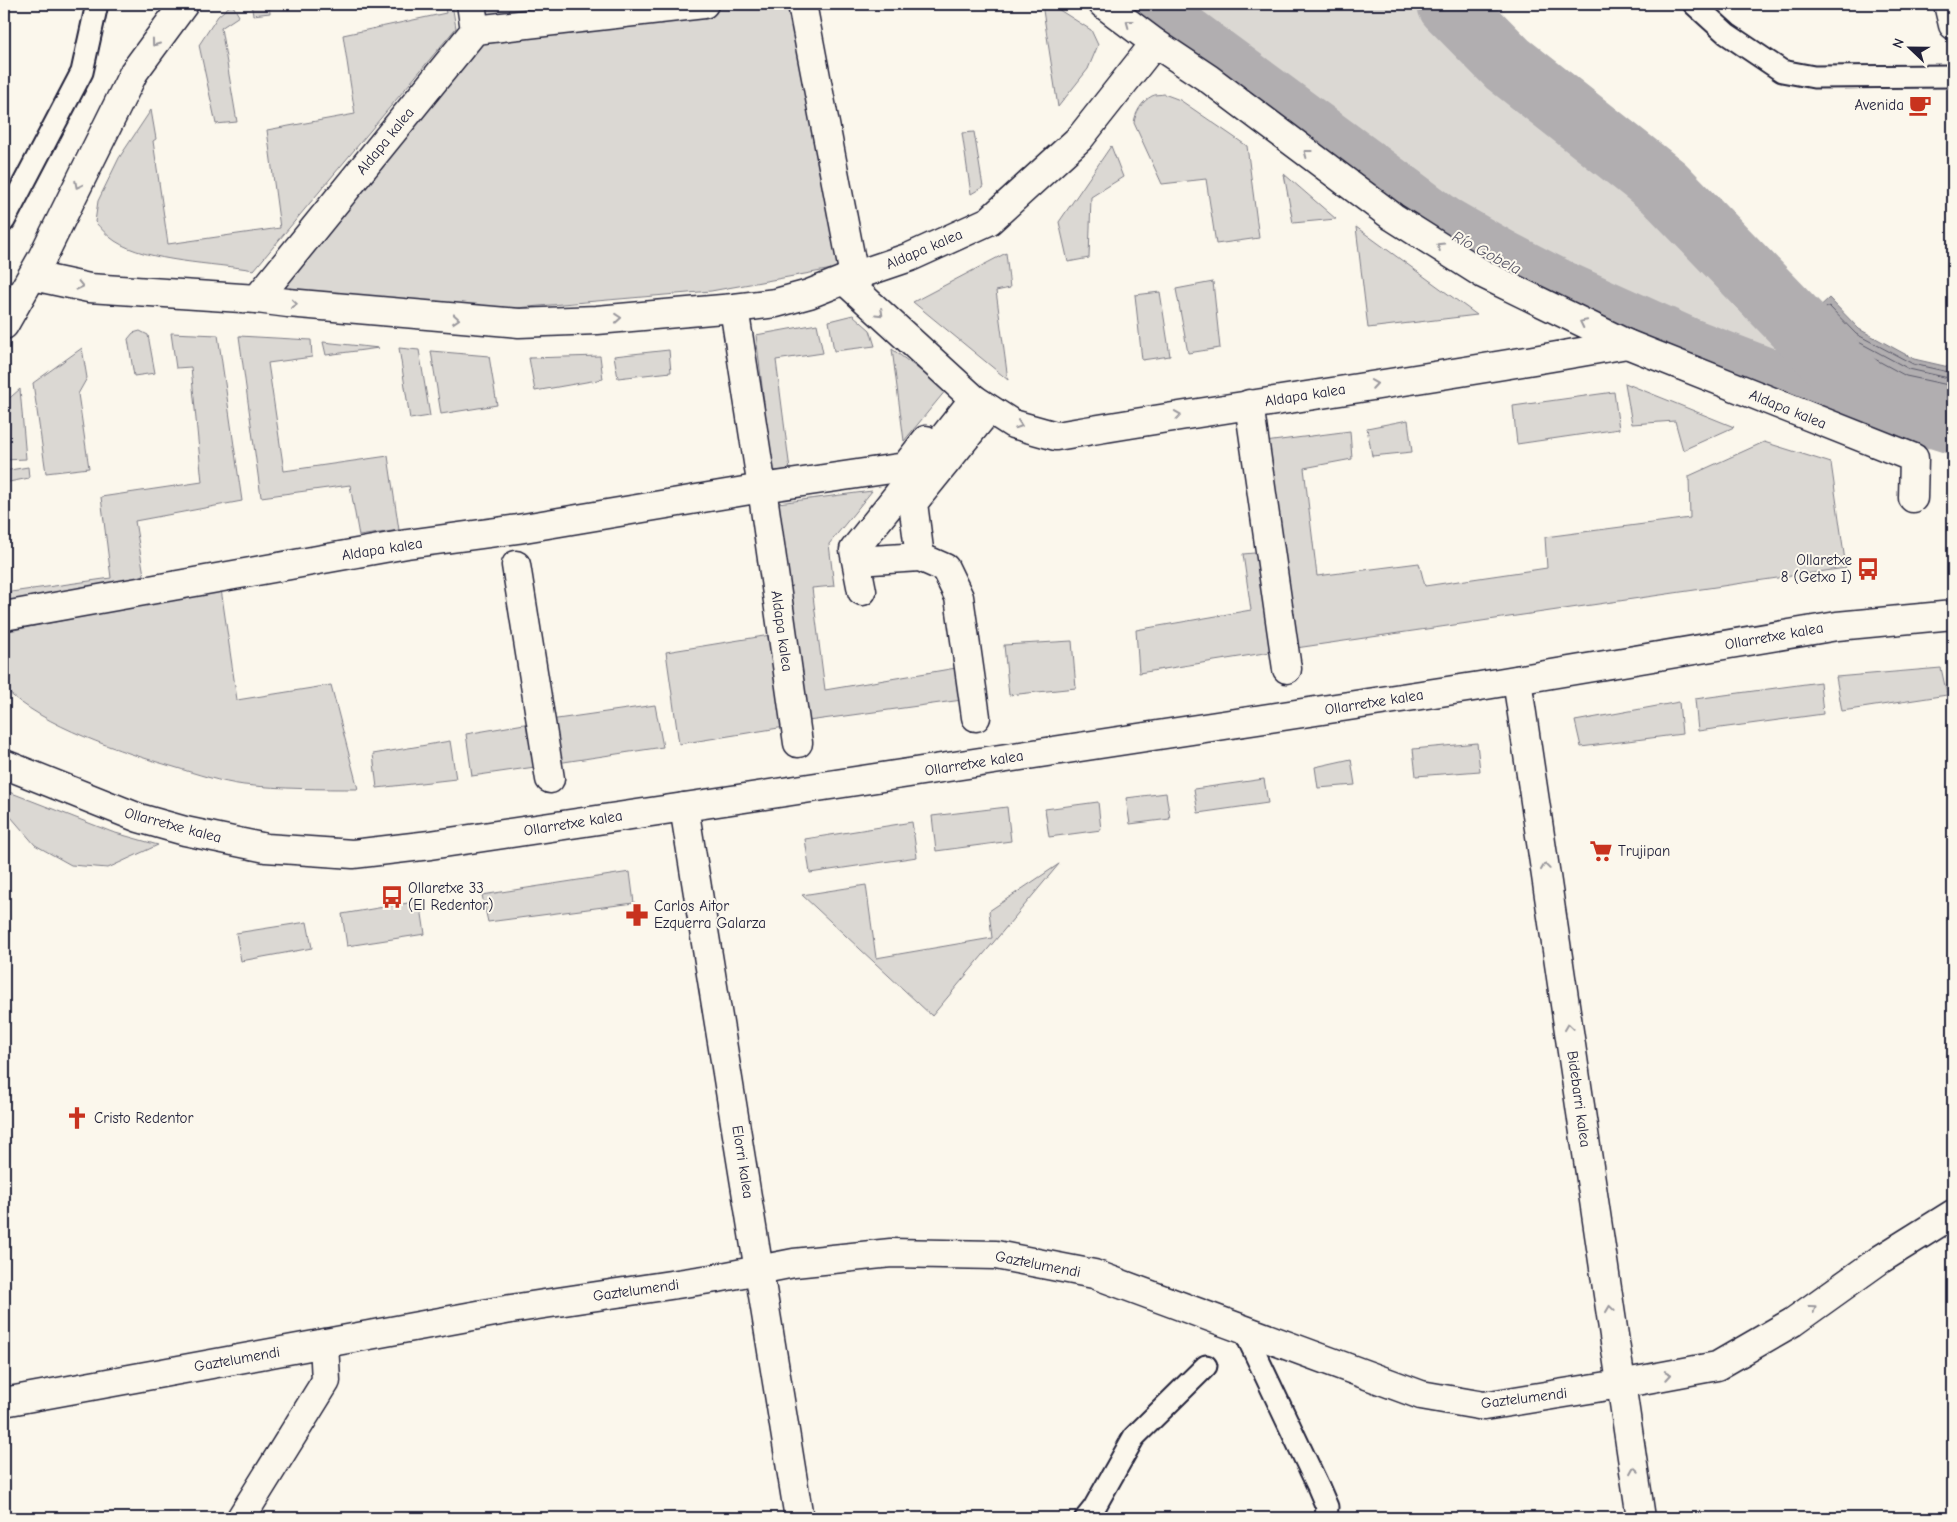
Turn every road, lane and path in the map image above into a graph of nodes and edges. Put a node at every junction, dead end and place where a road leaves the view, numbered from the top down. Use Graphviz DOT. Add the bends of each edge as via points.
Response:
graph roads {
  1 [pos="97,4"];
  2 [pos="184,4"];
  3 [pos="704,4"];
  4 [pos="802,4"];
  5 [pos="1103,4"];
  6 [pos="1694,4"];
  7 [pos="1948,4"];
  8 [pos="473,17"];
  9 [pos="1953,25"];
  10 [pos="1155,43"];
  11 [pos="1953,76"];
  12 [pos="4,221"];
  13 [pos="33,276"];
  14 [pos="849,278"];
  15 [pos="257,299"];
  16 [pos="734,308"];
  17 [pos="4,325"];
  18 [pos="1627,344"];
  19 [pos="976,399"];
  20 [pos="1249,404"];
  21 [pos="762,488"];
  22 [pos="1912,498"];
  23 [pos="920,557"];
  24 [pos="872,560"];
  25 [pos="516,565"];
  26 [pos="862,591"];
  27 [pos="1953,615"];
  28 [pos="4,616"];
  29 [pos="1287,669"];
  30 [pos="1517,680"];
  31 [pos="976,717"];
  32 [pos="798,744"];
  33 [pos="4,764"];
  34 [pos="550,779"];
  35 [pos="684,807"];
  36 [pos="1953,1214"];
  37 [pos="760,1270"];
  38 [pos="1244,1330"];
  39 [pos="324,1343"];
  40 [pos="1206,1366"];
  41 [pos="1620,1384"];
  42 [pos="4,1402"];
  43 [pos="1094,1515"];
  44 [pos="242,1518"];
  45 [pos="799,1518"];
  46 [pos="1326,1518"];
  47 [pos="1641,1518"];
  1 -- 12 [label="lane" via="82,72"];
  2 -- 13 [label="street, one-way" via="134,72"];
  3 -- 8 [label="street, Aldapa kalea"];
  4 -- 14 [label="street"];
  10 -- 5 [label="street, Aldapa kalea, one-way"];
  6 -- 11 [label="lane" via="1727,34 1782,71 1814,77"];
  7 -- 9 [label="street"];
  8 -- 15 [label="street, Aldapa kalea"];
  10 -- 14 [label="street, Aldapa kalea" via="1080,138 989,221 910,257"];
  18 -- 10 [label="street, Aldapa kalea, one-way" via="1483,274 1393,217 1209,79"];
  13 -- 15 [label="street, Aldapa kalea, one-way" via="89,288"];
  13 -- 17 [label="street"];
  14 -- 16 [label="street, Aldapa kalea" via="776,303"];
  14 -- 19 [label="street, Aldapa kalea, one-way"];
  15 -- 16 [label="street, Aldapa kalea, one-way" via="519,323"];
  16 -- 21 [label="street, Aldapa kalea"];
  20 -- 18 [label="street, Aldapa kalea, one-way"];
  18 -- 22 [label="street, Aldapa kalea" via="1914,458"];
  19 -- 20 [label="street, Aldapa kalea, one-way" via="1013,424 1056,436"];
  19 -- 21 [label="street, Aldapa kalea" via="904,467"];
  19 -- 23 [label="street" via="913,504"];
  19 -- 26 [label="street" via="854,550"];
  20 -- 29 [label="street"];
  21 -- 28 [label="street, Aldapa kalea" via="407,544"];
  21 -- 32 [label="street, Aldapa kalea"];
  23 -- 24 [label="street"];
  23 -- 31 [label="street" via="945,568 959,597"];
  25 -- 34 [label="street"];
  27 -- 30 [label="street, Ollarretxe kalea" via="1837,626"];
  30 -- 35 [label="street, Ollarretxe kalea"];
  41 -- 30 [label="street, Bidebarri kalea, one-way"];
  33 -- 35 [label="street, Ollarretxe kalea" via="138,818 239,843 286,850 354,854"];
  35 -- 37 [label="street, Elorri kalea"];
  41 -- 36 [label="street, Gaztelumendi, one-way" via="1717,1366 1793,1322 1881,1259"];
  37 -- 38 [label="street, Gaztelumendi" via="794,1263 891,1253 996,1255 1094,1274"];
  37 -- 39 [label="street, Gaztelumendi" via="511,1309"];
  37 -- 45 [label="street, Elorri kalea"];
  38 -- 41 [label="street, Gaztelumendi" via="1421,1395 1484,1406"];
  38 -- 46 [label="lane" via="1318,1486 1327,1507"];
  39 -- 42 [label="street, Gaztelumendi"];
  39 -- 44 [label="street" via="326,1381"];
  40 -- 43 [label="lane" via="1134,1437"];
  47 -- 41 [label="street, Bidebarri kalea, one-way"];
}
